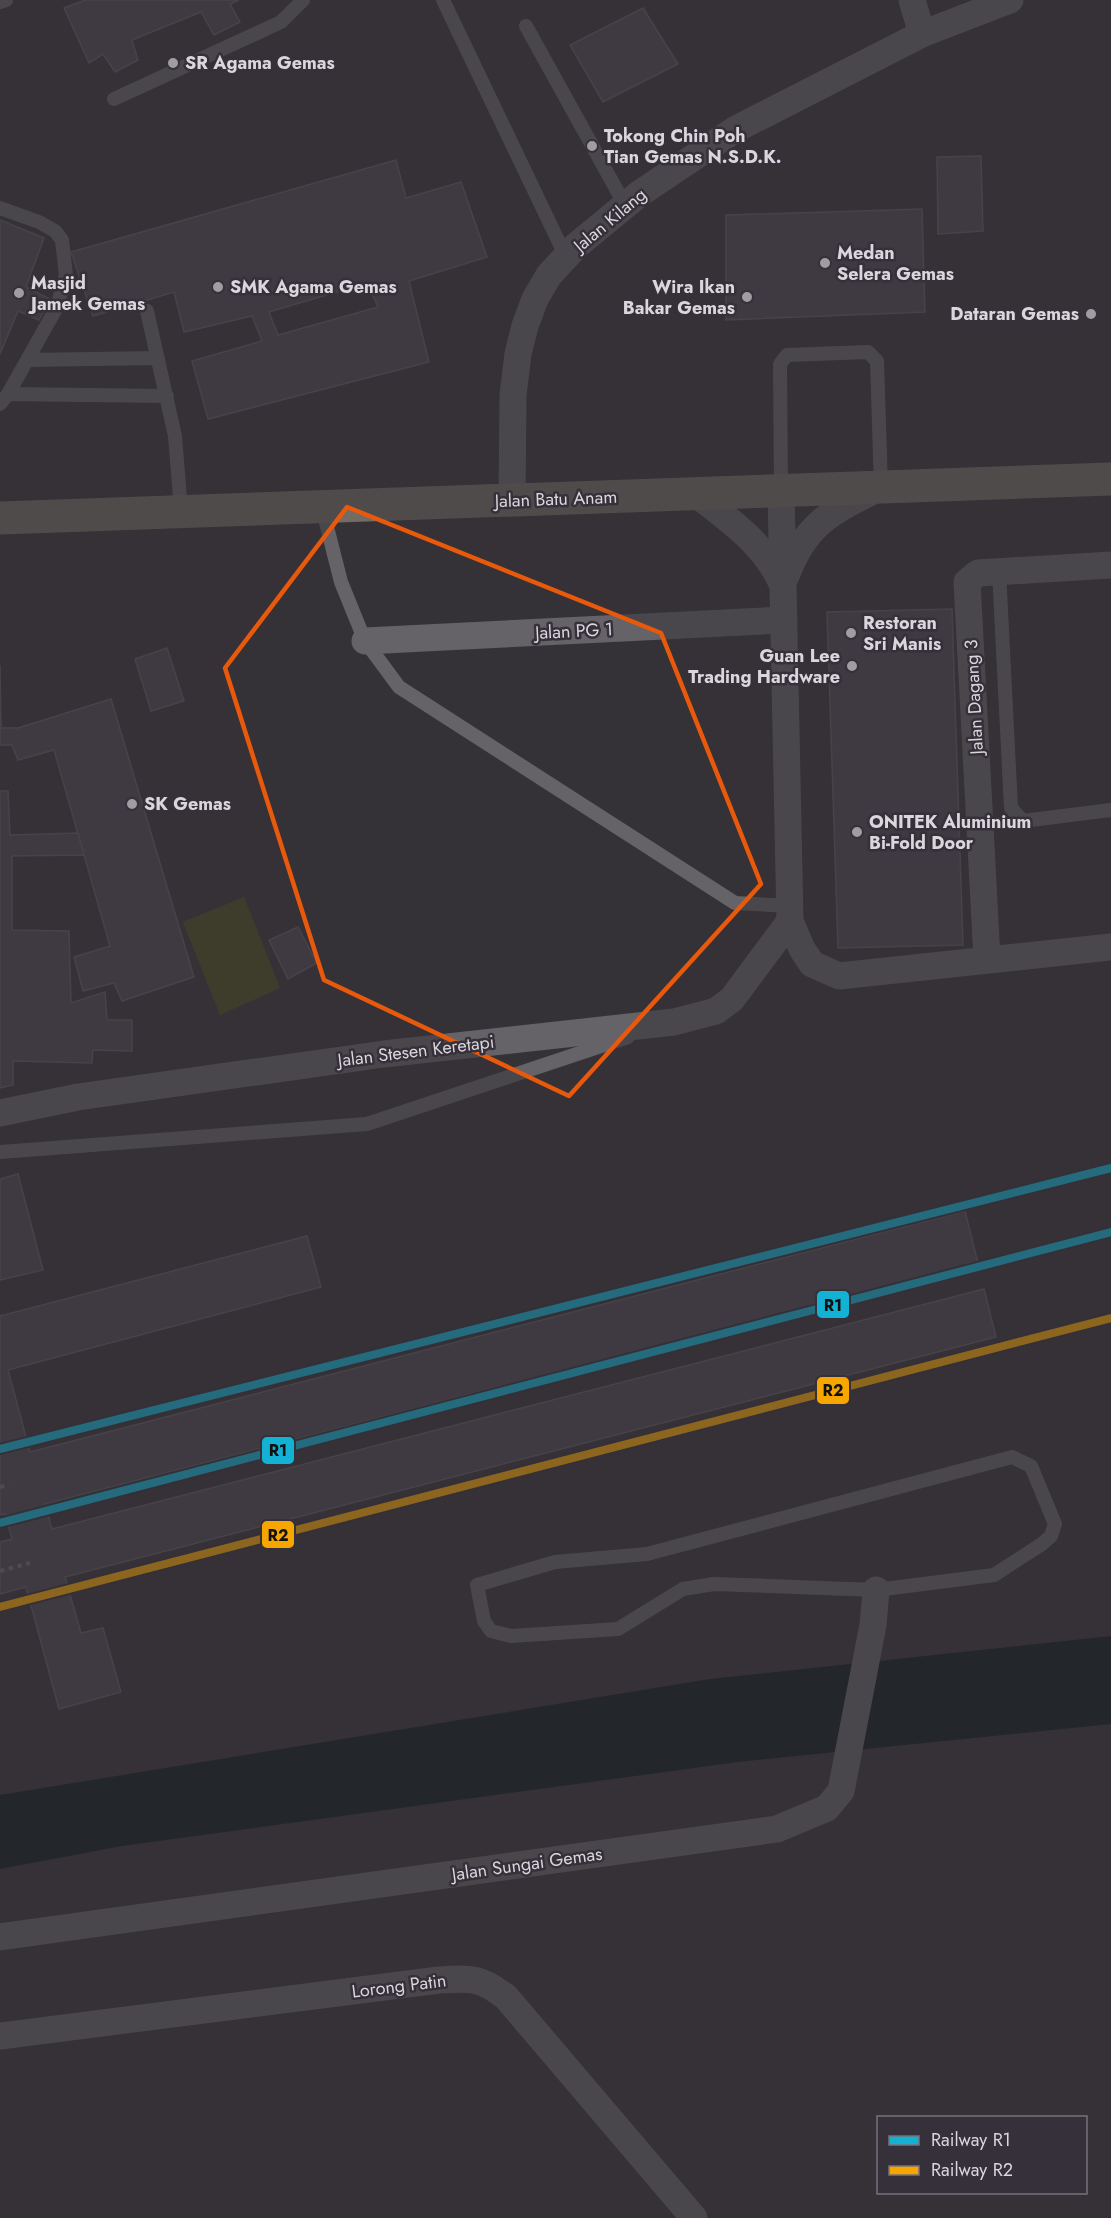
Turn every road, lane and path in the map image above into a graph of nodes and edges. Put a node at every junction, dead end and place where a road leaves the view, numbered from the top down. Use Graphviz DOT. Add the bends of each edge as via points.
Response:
graph roads {
  1 [pos="6,0"];
  2 [pos="303,0"];
  3 [pos="443,0"];
  4 [pos="912,0"];
  5 [pos="1010,0"];
  6 [pos="0,2"];
  7 [pos="526,26"];
  8 [pos="922,34"];
  9 [pos="114,99"];
  10 [pos="625,205"];
  11 [pos="0,208"];
  12 [pos="566,257"];
  13 [pos="147,311"];
  14 [pos="158,358"];
  15 [pos="27,360"];
  16 [pos="167,396"];
  17 [pos="4,399"];
  18 [pos="1111,479"];
  19 [pos="881,488"];
  20 [pos="781,491"];
  21 [pos="696,494"];
  22 [pos="512,500"];
  23 [pos="322,507"];
  24 [pos="181,510"];
  25 [pos="0,518"];
  26 [pos="1111,565"];
  27 [pos="999,571"];
  28 [pos="783,585"];
  29 [pos="783,620"];
  30 [pos="365,641"];
  31 [pos="1111,810"];
  32 [pos="790,914"];
  33 [pos="1111,947"];
  34 [pos="987,959"];
  35 [pos="674,1022"];
  36 [pos="0,1113"];
  37 [pos="0,1152"];
  38 [pos="9,1485"];
  39 [pos="0,1487"];
  40 [pos="30,1563"];
  41 [pos="0,1571"];
  42 [pos="876,1590"];
  43 [pos="0,1937"];
  44 [pos="0,2036"];
  45 [pos="694,2218"];
  1 -- 6 [label="lane"];
  2 -- 9 [label="lane" via="281,22"];
  3 -- 12 [label="lane"];
  4 -- 8 [label="street"];
  5 -- 8 [label="street, Jalan Kilang"];
  7 -- 10 [label="lane"];
  8 -- 10 [label="street, Jalan Kilang" via="736,129"];
  10 -- 12 [label="street, Jalan Kilang"];
  11 -- 15 [label="lane" via="39,222 62,240 64,286 57,307"];
  12 -- 22 [label="street, Jalan Kilang" via="535,299 518,354 513,395"];
  13 -- 14 [label="lane"];
  14 -- 15 [label="lane"];
  14 -- 16 [label="lane"];
  15 -- 17 [label="lane"];
  16 -- 17 [label="lane"];
  16 -- 24 [label="lane" via="176,436"];
  18 -- 19 [label="highway, Jalan Batu Anam"];
  19 -- 20 [label="highway, Jalan Batu Anam"];
  19 -- 20 [label="lane" via="877,361 868,352 788,355 780,364"];
  19 -- 28 [label="street" via="820,521 795,551"];
  20 -- 21 [label="highway, Jalan Batu Anam"];
  20 -- 28 [label="street"];
  21 -- 22 [label="highway, Jalan Batu Anam"];
  21 -- 28 [label="street" via="753,540 774,565"];
  22 -- 23 [label="highway, Jalan Batu Anam"];
  23 -- 24 [label="highway, Jalan Batu Anam"];
  23 -- 30 [label="lane" via="341,582"];
  24 -- 25 [label="highway, Jalan Batu Anam"];
  26 -- 27 [label="street, Jalan Dagang 3"];
  27 -- 31 [label="lane" via="1011,808 1023,821"];
  27 -- 34 [label="street, Jalan Dagang 3" via="978,573 967,582"];
  28 -- 29 [label="street"];
  29 -- 30 [label="street, Jalan PG 1"];
  29 -- 32 [label="street"];
  30 -- 32 [label="lane" via="399,687 735,903"];
  32 -- 34 [label="street" via="801,949 812,964 839,976"];
  32 -- 35 [label="street, Jalan Stesen Keretapi" via="732,999 716,1011"];
  33 -- 34 [label="street"];
  35 -- 36 [label="street, Jalan Stesen Keretapi" via="384,1054 78,1097"];
  35 -- 37 [label="lane" via="368,1124"];
  38 -- 39 [label="path"];
  40 -- 41 [label="path"];
  42 -- 42 [label="lane" via="714,1584 683,1589 618,1629 511,1636 491,1631 484,1621 477,1585 555,1562 647,1554 1011,1457 1031,1466 1055,1524 1052,1536 993,1575"];
  42 -- 43 [label="street, Jalan Sungai Gemas" via="841,1791 827,1808 777,1829"];
  44 -- 45 [label="street, Lorong Patin" via="470,1978 489,1984 506,1997"];
}
